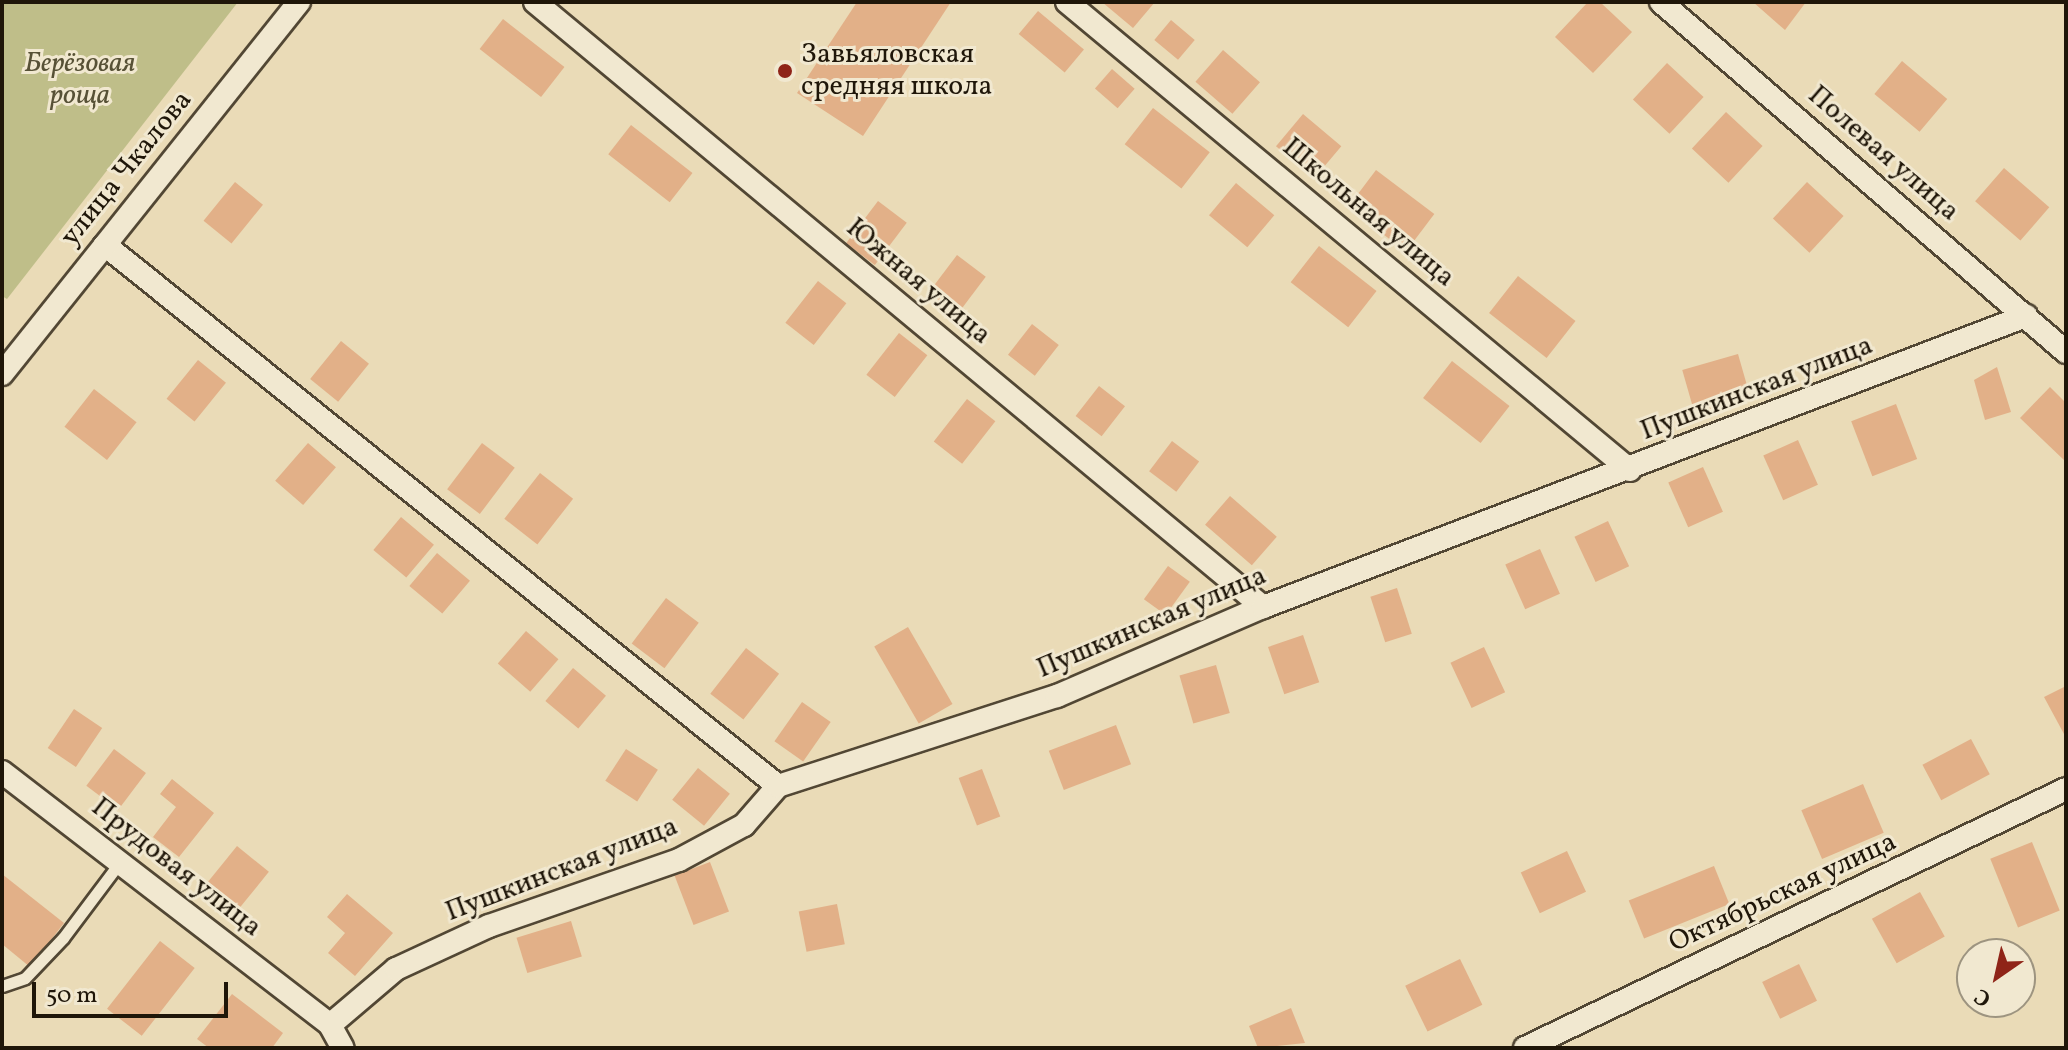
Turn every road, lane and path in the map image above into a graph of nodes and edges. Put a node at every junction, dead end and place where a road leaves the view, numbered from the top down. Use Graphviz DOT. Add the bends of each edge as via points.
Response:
graph roads {
  1 [pos="299,2"];
  2 [pos="535,2"];
  3 [pos="1067,2"];
  4 [pos="1661,2"];
  5 [pos="105,245"];
  6 [pos="2026,316"];
  7 [pos="2066,352"];
  8 [pos="2,374"];
  9 [pos="1630,470"];
  10 [pos="1263,607"];
  11 [pos="2,772"];
  12 [pos="778,786"];
  13 [pos="2066,789"];
  14 [pos="120,862"];
  15 [pos="2,986"];
  16 [pos="330,1025"];
  17 [pos="343,1048"];
  18 [pos="1525,1048"];
  1 -- 5 [label="street, улица Чкалова"];
  2 -- 10 [label="street, Южная улица"];
  3 -- 9 [label="street, Школьная улица"];
  4 -- 6 [label="street, Полевая улица"];
  5 -- 8 [label="street, улица Чкалова"];
  5 -- 12 [label="street"];
  6 -- 7 [label="street, Полевая улица"];
  6 -- 9 [label="street, Пушкинская улица"];
  9 -- 10 [label="street, Пушкинская улица"];
  10 -- 12 [label="street, Пушкинская улица" via="1057,696"];
  11 -- 14 [label="street, Прудовая улица"];
  12 -- 16 [label="street, Пушкинская улица" via="744,825 679,860 489,926 396,969"];
  13 -- 18 [label="street, Октябрьская улица"];
  14 -- 15 [label="lane" via="63,938 25,978"];
  14 -- 16 [label="street, Прудовая улица"];
  16 -- 17 [label="street, Прудовая улица"];
}
